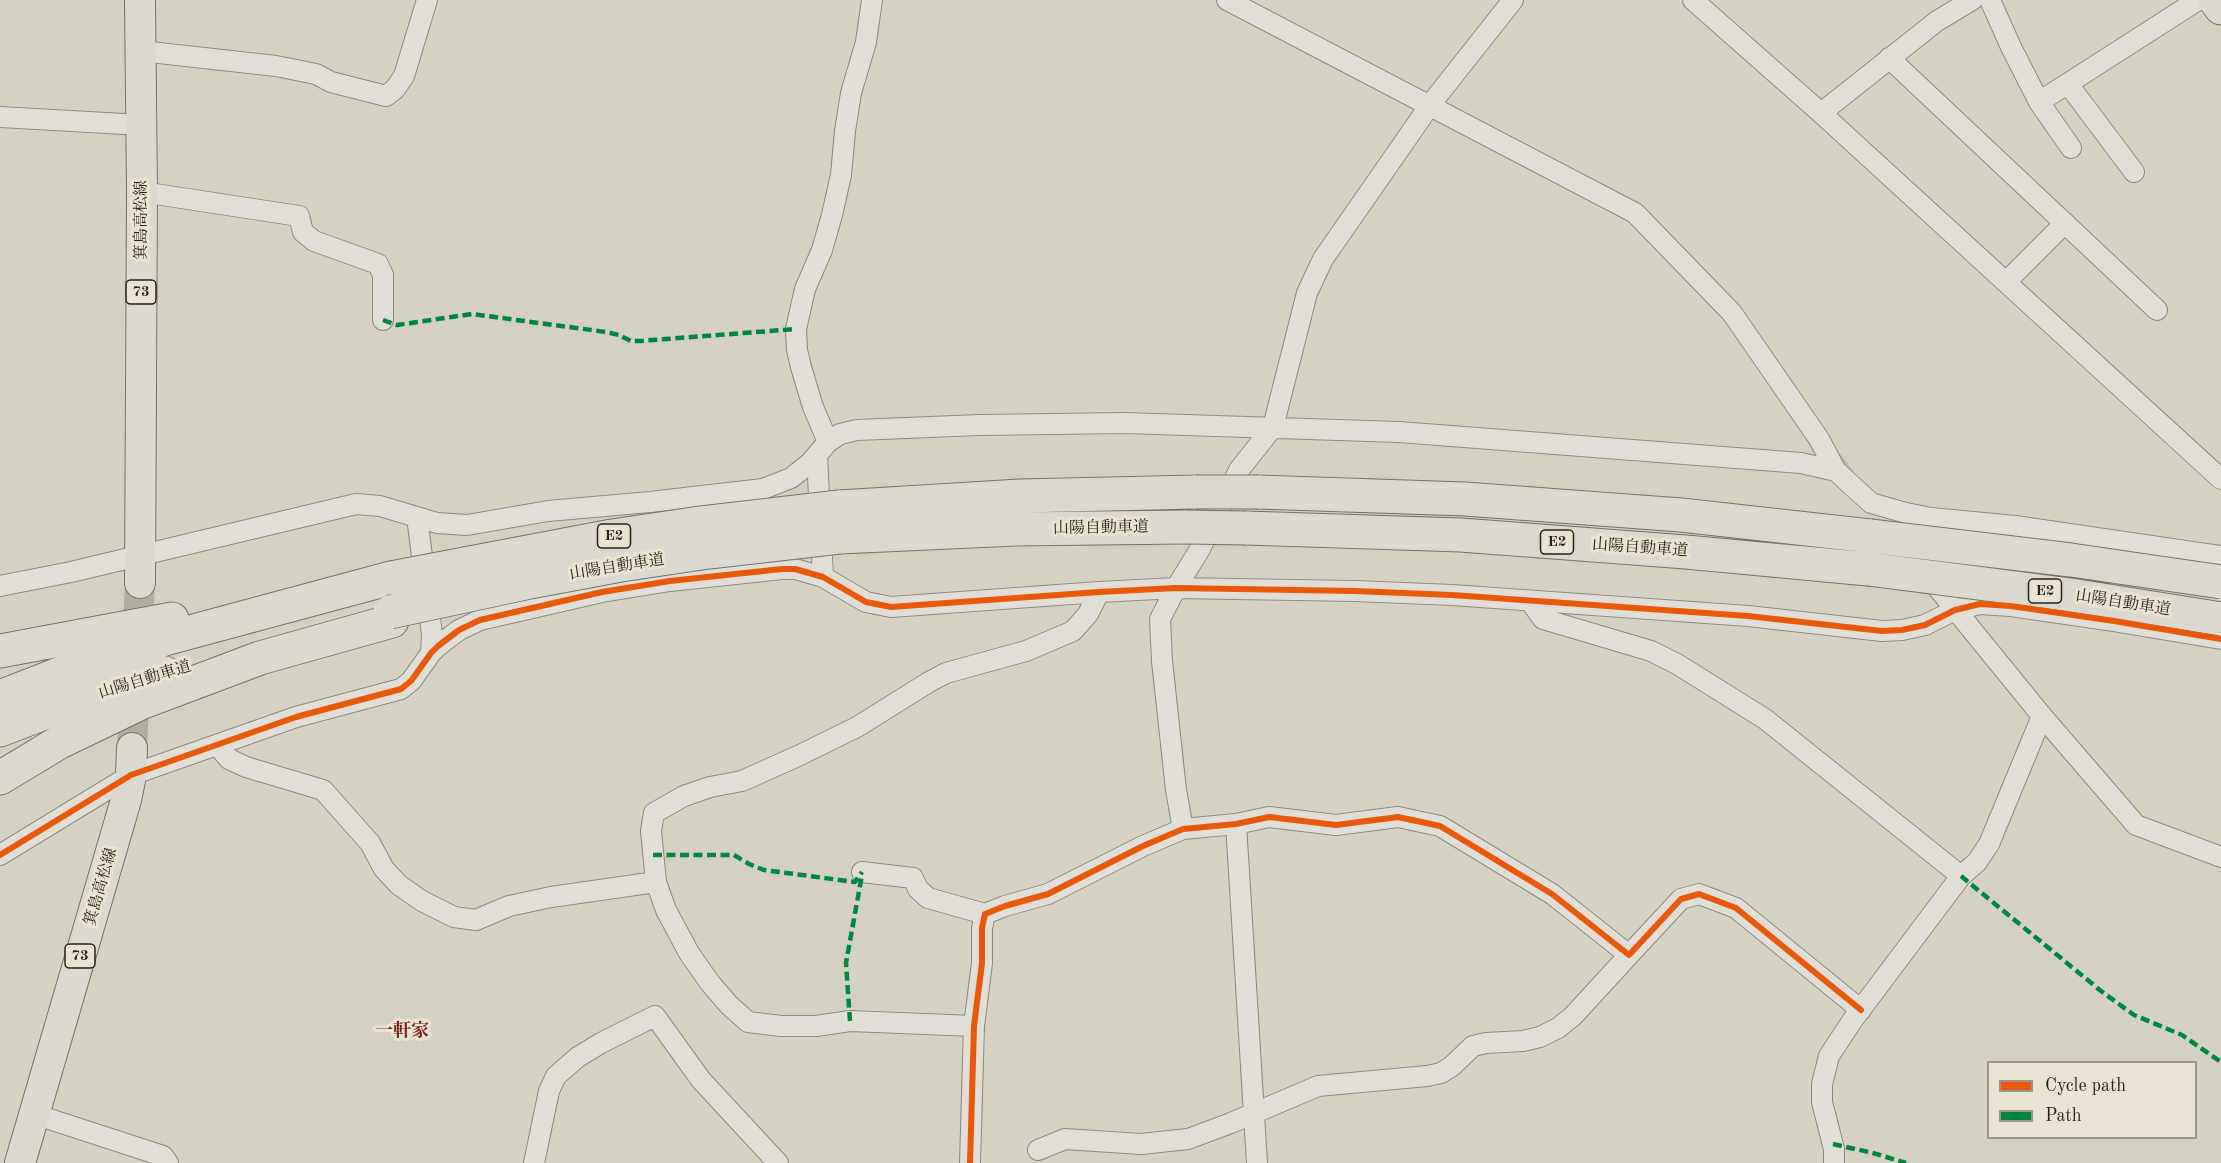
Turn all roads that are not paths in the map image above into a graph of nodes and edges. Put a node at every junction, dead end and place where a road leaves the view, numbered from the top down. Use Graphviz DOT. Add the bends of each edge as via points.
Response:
graph roads {
  1 [pos="140,0"];
  2 [pos="427,0"];
  3 [pos="872,0"];
  4 [pos="1227,0"];
  5 [pos="1513,0"];
  6 [pos="1693,0"];
  7 [pos="1972,0"];
  8 [pos="1990,0"];
  9 [pos="2199,0"];
  10 [pos="2215,0"];
  11 [pos="2221,8"];
  12 [pos="141,51"];
  13 [pos="1889,58"];
  14 [pos="2068,84"];
  15 [pos="2039,102"];
  16 [pos="1432,103"];
  17 [pos="1821,113"];
  18 [pos="0,117"];
  19 [pos="142,125"];
  20 [pos="2071,148"];
  21 [pos="2134,172"];
  22 [pos="142,192"];
  23 [pos="2065,223"];
  24 [pos="2006,282"];
  25 [pos="2157,310"];
  26 [pos="383,320"];
  27 [pos="1273,427"];
  28 [pos="823,448"];
  29 [pos="1836,471"];
  30 [pos="2221,479"];
  31 [pos="1871,503"];
  32 [pos="417,517"];
  33 [pos="840,522"];
  34 [pos="140,554"];
  35 [pos="2221,556"];
  36 [pos="823,577"];
  37 [pos="391,578"];
  38 [pos="2221,582"];
  39 [pos="140,583"];
  40 [pos="0,586"];
  41 [pos="1176,588"];
  42 [pos="1099,592"];
  43 [pos="1530,601"];
  44 [pos="1955,610"];
  45 [pos="391,616"];
  46 [pos="2221,619"];
  47 [pos="2221,639"];
  48 [pos="0,651"];
  49 [pos="431,653"];
  50 [pos="0,697"];
  51 [pos="2042,716"];
  52 [pos="0,730"];
  53 [pos="217,745"];
  54 [pos="132,761"];
  55 [pos="0,778"];
  56 [pos="1236,824"];
  57 [pos="1183,829"];
  58 [pos="0,855"];
  59 [pos="2221,857"];
  60 [pos="862,872"];
  61 [pos="1961,876"];
  62 [pos="656,882"];
  63 [pos="985,914"];
  64 [pos="1629,955"];
  65 [pos="1861,1010"];
  66 [pos="974,1026"];
  67 [pos="1254,1112"];
  68 [pos="34,1114"];
  69 [pos="1038,1150"];
  70 [pos="20,1163"];
  71 [pos="168,1163"];
  72 [pos="534,1163"];
  73 [pos="778,1163"];
  74 [pos="970,1163"];
  75 [pos="1257,1163"];
  76 [pos="1834,1163"];
  1 -- 12 [label="main road, 箕島高松線 / 73"];
  2 -- 12 [label="street" via="404,76 386,96 276,66"];
  3 -- 28 [label="street" via="866,42 851,93 834,206 796,329 796,350"];
  4 -- 16 [label="street"];
  5 -- 16 [label="street"];
  6 -- 17 [label="street"];
  7 -- 13 [label="street"];
  8 -- 15 [label="street"];
  9 -- 14 [label="street"];
  10 -- 11 [label="highway"];
  12 -- 19 [label="main road, 箕島高松線 / 73"];
  13 -- 17 [label="street"];
  13 -- 23 [label="street"];
  14 -- 15 [label="street"];
  14 -- 21 [label="street"];
  15 -- 20 [label="street"];
  16 -- 27 [label="street" via="1323,259 1307,293"];
  16 -- 29 [label="street" via="1635,213 1732,313 1819,439"];
  17 -- 24 [label="street"];
  18 -- 19 [label="street"];
  19 -- 22 [label="main road, 箕島高松線 / 73"];
  22 -- 26 [label="street" via="299,216 303,232 314,241 378,264 383,275"];
  22 -- 34 [label="main road, 箕島高松線 / 73"];
  23 -- 24 [label="street"];
  23 -- 25 [label="street"];
  24 -- 30 [label="street"];
  27 -- 28 [label="street" via="1125,423 856,430 840,434"];
  27 -- 29 [label="street" via="1507,439 1801,463"];
  27 -- 41 [label="street" via="1239,470"];
  28 -- 32 [label="street" via="803,471 763,489 548,511 467,525"];
  28 -- 36 [label="street"];
  29 -- 31 [label="street"];
  31 -- 35 [label="street" via="1931,518"];
  31 -- 44 [label="street"];
  32 -- 34 [label="street" via="380,506 356,504"];
  32 -- 49 [label="street"];
  33 -- 37 [label="highway, 山陽自動車道 / E2, bridge" via="693,524"];
  33 -- 38 [label="highway, 山陽自動車道 / E2, bridge" via="1020,496 1258,492 1465,499 1670,514 2071,560"];
  33 -- 45 [label="highway, 山陽自動車道 / E2, bridge" via="709,552 530,582"];
  33 -- 46 [label="highway, 山陽自動車道 / E2, bridge" via="1016,529 1186,527 1461,535 1868,569"];
  34 -- 39 [label="main road, 箕島高松線 / 73"];
  34 -- 40 [label="street"];
  36 -- 42 [label="street" via="866,602 891,607"];
  36 -- 49 [label="street" via="782,569 602,592 480,620 459,630"];
  37 -- 48 [label="highway"];
  37 -- 50 [label="highway, 山陽自動車道 / E2" via="168,638"];
  41 -- 42 [label="street"];
  41 -- 43 [label="street" via="1354,591"];
  41 -- 57 [label="street" via="1160,620"];
  42 -- 62 [label="street" via="1088,614 1073,631 1026,651 946,673 856,727 800,755 742,781 684,796 654,813 651,831"];
  43 -- 44 [label="street" via="1748,616 1881,631 1925,625"];
  43 -- 61 [label="street" via="1544,619 1651,651 1765,719"];
  44 -- 47 [label="street" via="1980,604 2011,606"];
  44 -- 51 [label="street"];
  45 -- 52 [label="highway, 山陽自動車道" via="168,672"];
  45 -- 55 [label="highway" via="260,658 143,702 58,743"];
  49 -- 53 [label="street" via="416,676 401,689 296,717"];
  51 -- 59 [label="street" via="2136,825"];
  51 -- 61 [label="street" via="1989,844"];
  53 -- 54 [label="street"];
  53 -- 62 [label="street" via="229,759 246,767 323,790 370,843 391,877 407,892 454,917 476,920 509,906 551,897"];
  54 -- 58 [label="street"];
  54 -- 68 [label="main road, 箕島高松線 / 73" via="120,822"];
  56 -- 57 [label="street"];
  56 -- 64 [label="street" via="1269,817 1336,825 1398,817 1440,826 1552,894"];
  56 -- 67 [label="street"];
  57 -- 63 [label="street" via="1048,894"];
  60 -- 63 [label="street" via="913,878 918,890 928,898"];
  61 -- 65 [label="street"];
  62 -- 66 [label="street" via="689,953 729,1005 748,1022 781,1026 850,1021"];
  63 -- 66 [label="street"];
  64 -- 65 [label="street" via="1681,899 1699,894 1736,908"];
  64 -- 67 [label="street" via="1573,1016 1540,1037 1473,1046 1441,1073 1317,1086"];
  65 -- 76 [label="street" via="1836,1044 1824,1069 1822,1102"];
  66 -- 74 [label="street"];
  67 -- 69 [label="street" via="1188,1139 1141,1144 1065,1139"];
  67 -- 75 [label="street"];
  68 -- 70 [label="main road, 箕島高松線 / 73"];
  68 -- 71 [label="street" via="163,1156"];
  72 -- 73 [label="street" via="549,1091 556,1076 601,1042 655,1016 701,1080"];
}
